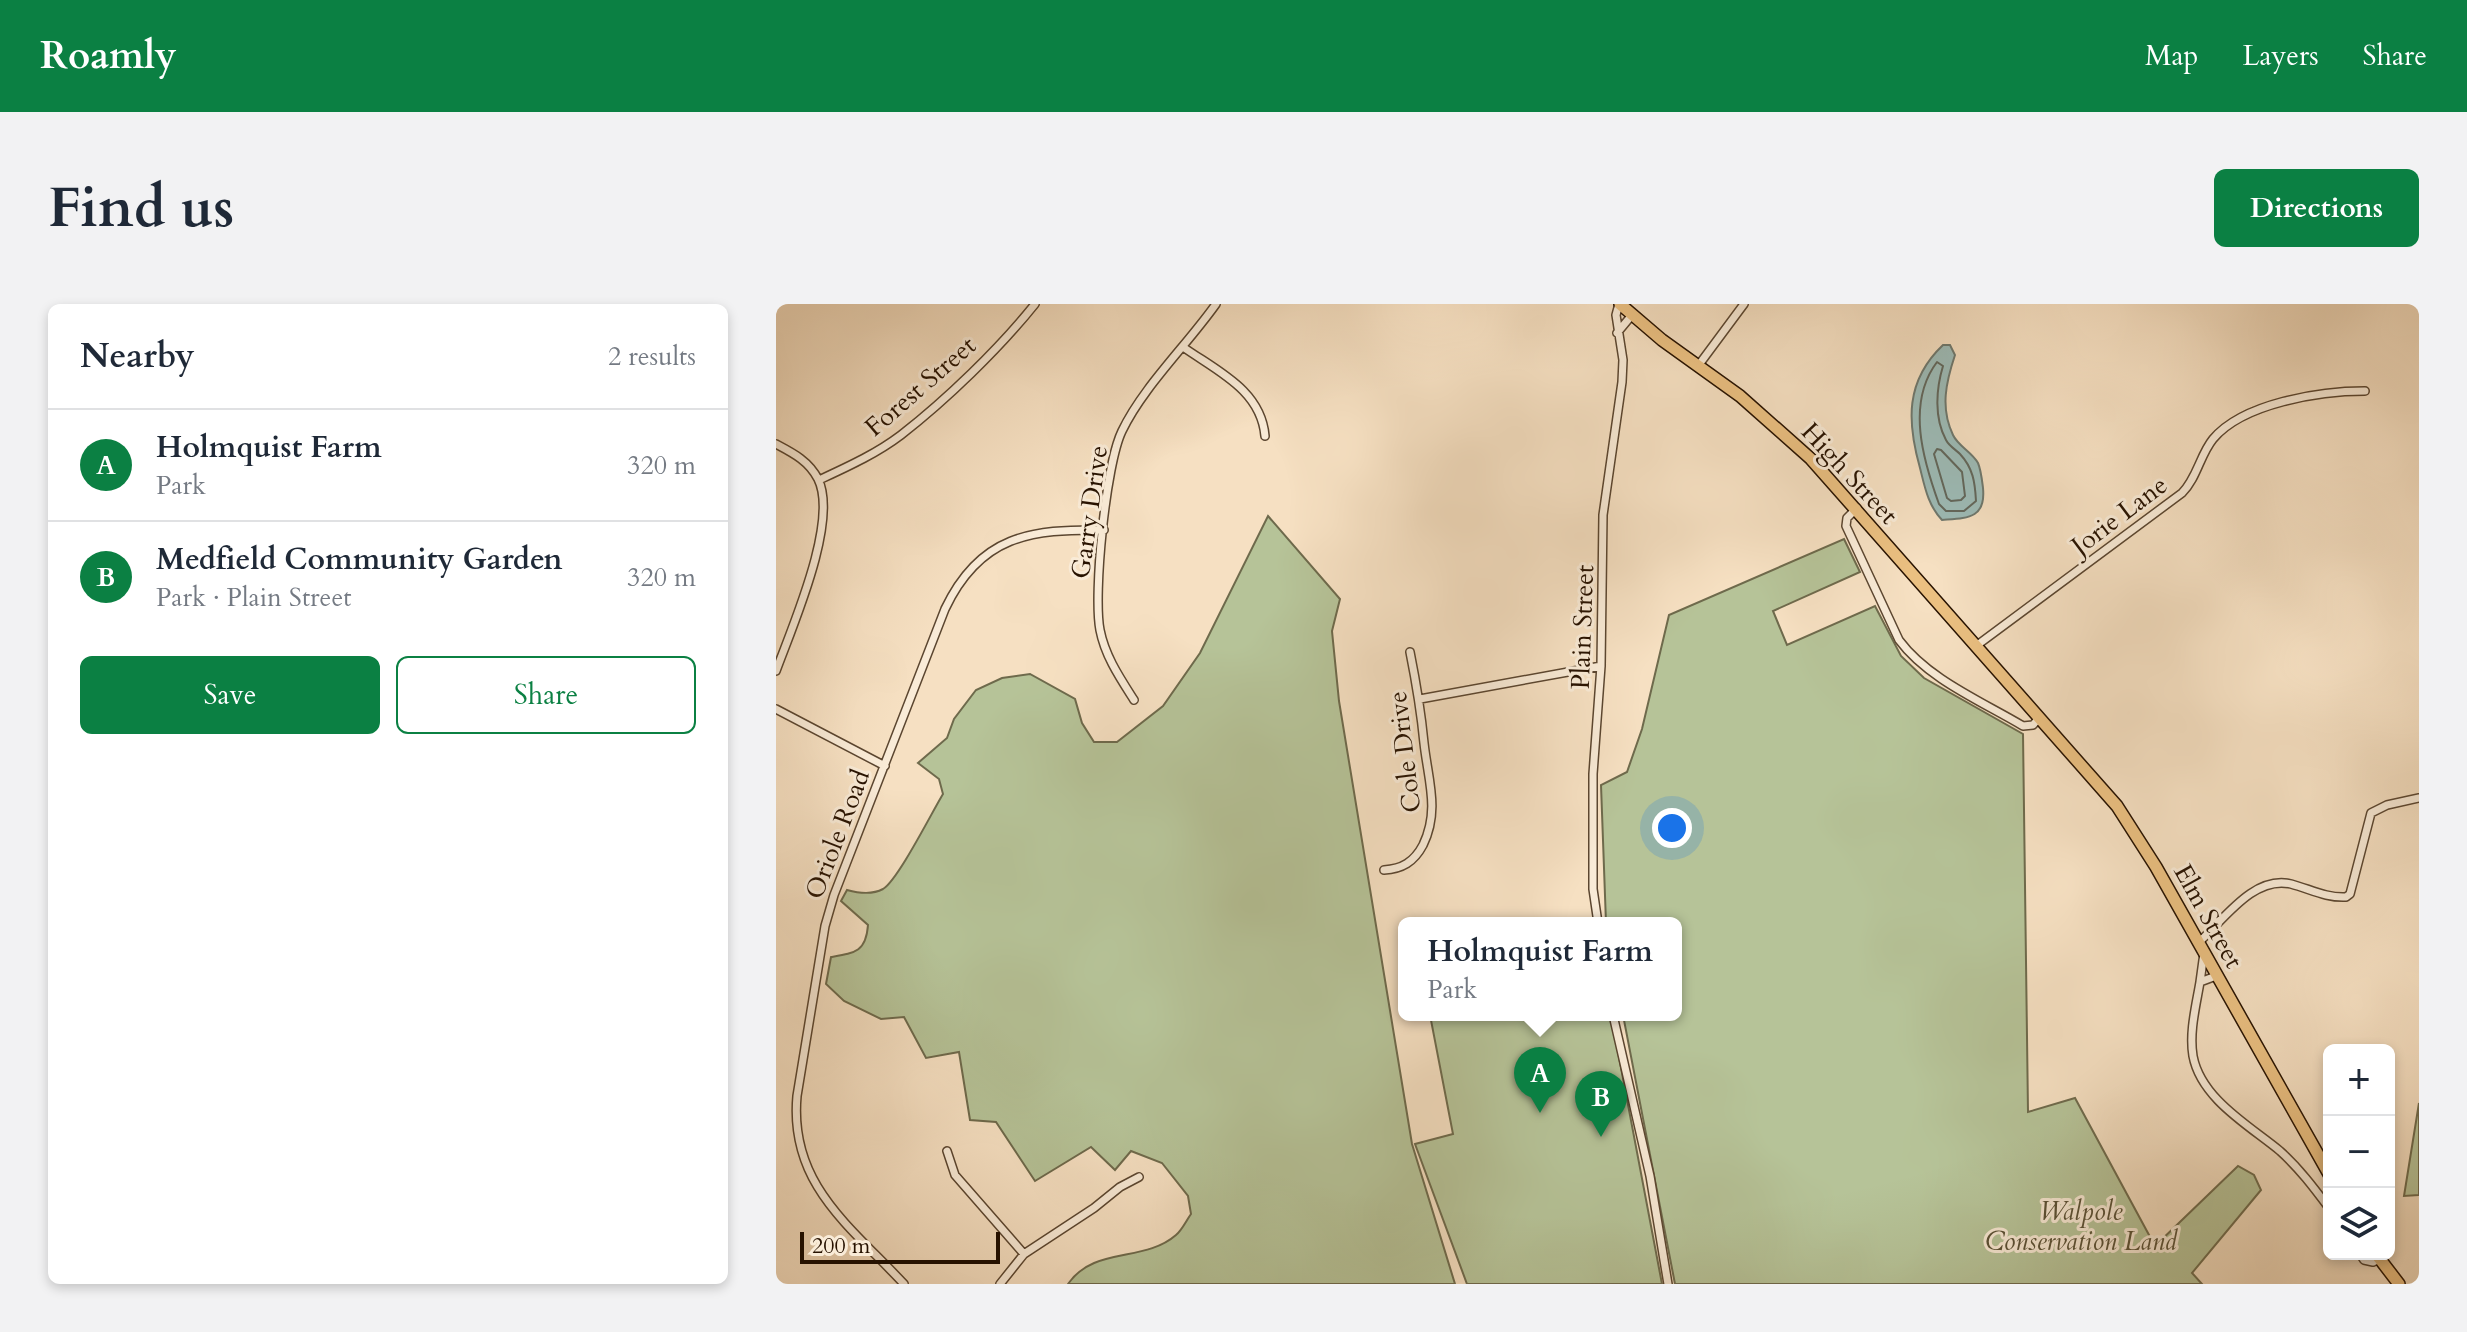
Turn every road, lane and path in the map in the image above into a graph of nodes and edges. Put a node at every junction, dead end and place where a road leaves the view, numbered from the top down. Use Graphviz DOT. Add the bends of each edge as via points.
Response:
graph roads {
  1 [pos="1035,304"];
  2 [pos="1216,304"];
  3 [pos="1620,304"];
  4 [pos="1744,304"];
  5 [pos="1632,315"];
  6 [pos="1617,333"];
  7 [pos="1183,347"];
  8 [pos="1698,366"];
  9 [pos="2365,391"];
  10 [pos="1265,436"];
  11 [pos="776,444"];
  12 [pos="819,480"];
  13 [pos="1857,508"];
  14 [pos="1104,530"];
  15 [pos="1976,646"];
  16 [pos="1410,652"];
  17 [pos="1601,666"];
  18 [pos="776,671"];
  19 [pos="1420,699"];
  20 [pos="2022,699"];
  21 [pos="1134,700"];
  22 [pos="776,709"];
  23 [pos="2039,718"];
  24 [pos="885,766"];
  25 [pos="2419,798"];
  26 [pos="1384,870"];
  27 [pos="1597,917"];
  28 [pos="2201,948"];
  29 [pos="2216,976"];
  30 [pos="2200,982"];
  31 [pos="1614,1021"];
  32 [pos="947,1151"];
  33 [pos="2323,1163"];
  34 [pos="1139,1177"];
  35 [pos="2323,1200"];
  36 [pos="1024,1254"];
  37 [pos="2381,1260"];
  38 [pos="904,1284"];
  39 [pos="1000,1284"];
  40 [pos="1668,1284"];
  41 [pos="2399,1284"];
  1 -- 12 [label="street, Forest Street" via="901,435"];
  2 -- 7 [label="street, Garry Drive"];
  3 -- 5 [label="main road, High Street"];
  3 -- 6 [label="street, Plain Street"];
  4 -- 8 [label="street"];
  5 -- 6 [label="street"];
  5 -- 8 [label="main road, High Street"];
  6 -- 17 [label="street, Plain Street" via="1622,382 1603,515"];
  7 -- 10 [label="street" via="1249,396 1260,412"];
  7 -- 14 [label="street, Garry Drive" via="1121,433"];
  8 -- 13 [label="main road, High Street" via="1785,434"];
  9 -- 15 [label="street, Jorie Lane" via="2338,391 2254,410 2225,425 2182,493"];
  11 -- 12 [label="street" via="803,459"];
  12 -- 18 [label="street" via="822,521 815,560"];
  13 -- 15 [label="main road, High Street"];
  13 -- 23 [label="street" via="1846,526 1910,654 2023,726"];
  14 -- 21 [label="street, Garry Drive" via="1097,588 1100,629 1112,665"];
  14 -- 24 [label="street, Oriole Road" via="1032,533 1001,546 972,568 945,609"];
  15 -- 20 [label="main road, High Street"];
  16 -- 19 [label="street, Cole Drive"];
  17 -- 19 [label="street"];
  17 -- 27 [label="street, Plain Street" via="1593,774"];
  19 -- 26 [label="street, Cole Drive" via="1433,791 1432,823 1413,859 1400,869"];
  20 -- 23 [label="main road, Elm Street"];
  22 -- 24 [label="street"];
  23 -- 28 [label="main road, Elm Street" via="2117,806"];
  24 -- 38 [label="street, Oriole Road" via="825,926 796,1120 813,1182"];
  25 -- 28 [label="street" via="2371,813 2346,897 2288,884 2262,887 2240,902"];
  28 -- 29 [label="main road, Elm Street"];
  28 -- 30 [label="street"];
  29 -- 30 [label="street"];
  29 -- 33 [label="main road, Elm Street"];
  30 -- 35 [label="street" via="2193,1030 2197,1069 2226,1107 2281,1152"];
  31 -- 40 [label="street"];
  32 -- 36 [label="street" via="955,1175"];
  34 -- 36 [label="street"];
  36 -- 39 [label="street"];
  37 -- 41 [label="main road"];
}
